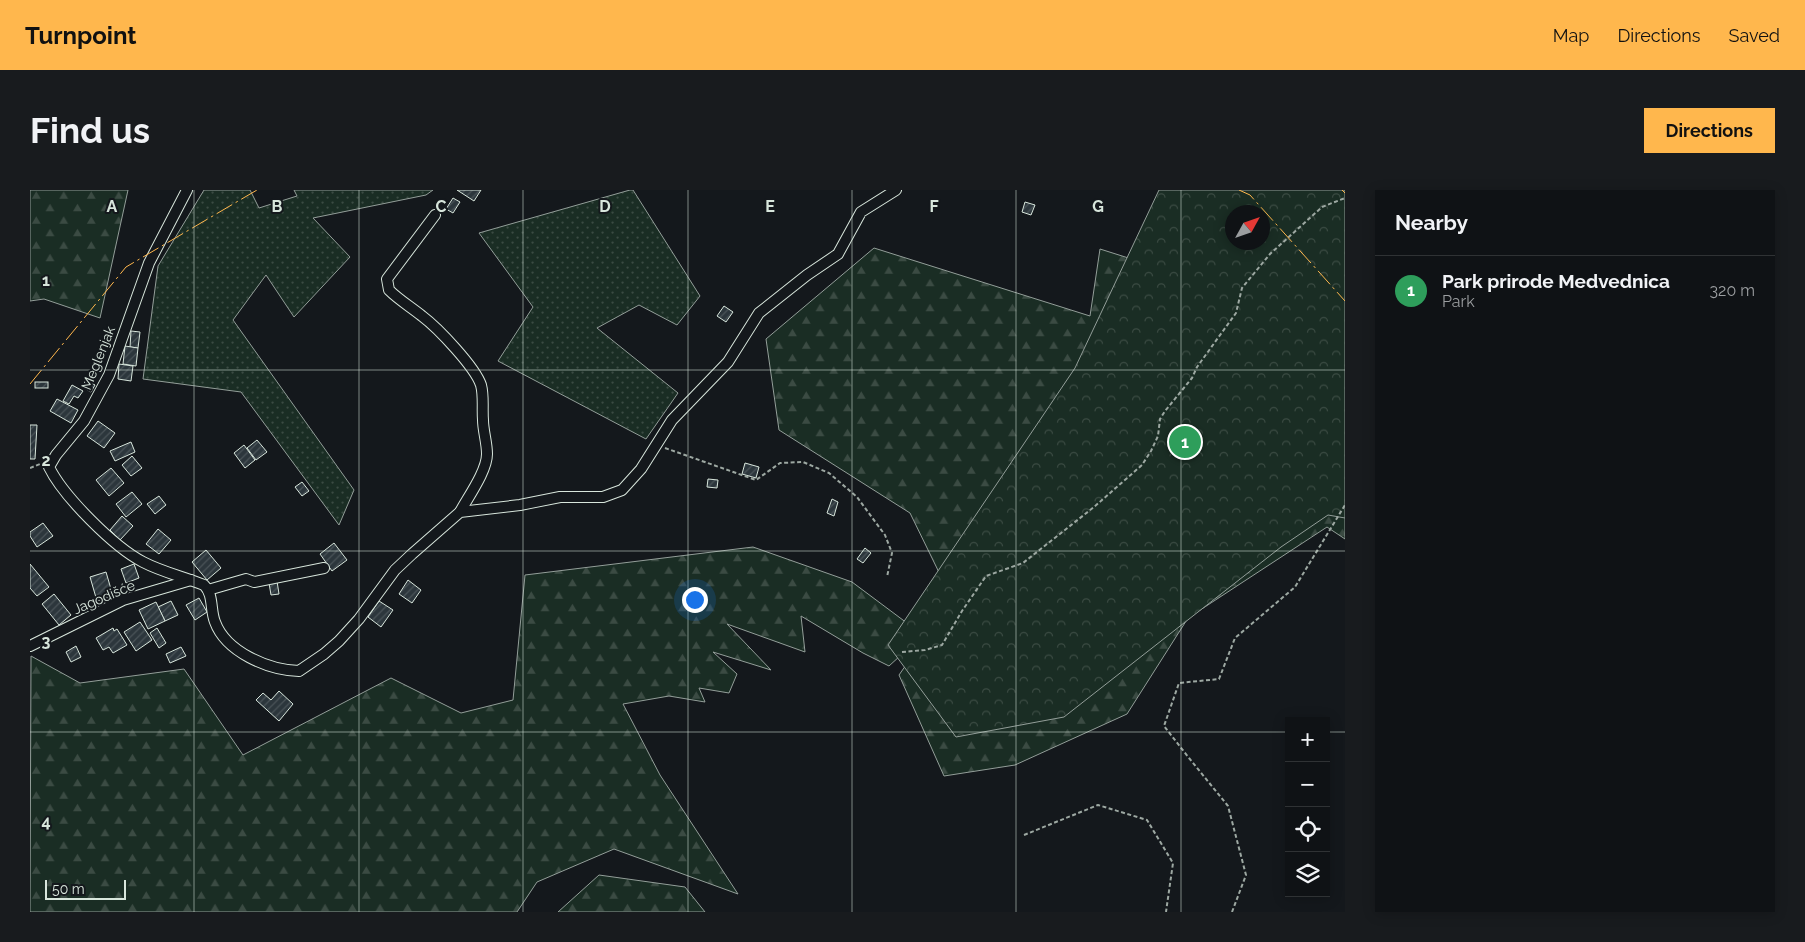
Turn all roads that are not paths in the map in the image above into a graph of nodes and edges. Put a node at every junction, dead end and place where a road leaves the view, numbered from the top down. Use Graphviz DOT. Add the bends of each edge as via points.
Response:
graph roads {
  1 [pos="187,190"];
  2 [pos="896,190"];
  3 [pos="435,215"];
  4 [pos="460,512"];
  5 [pos="324,568"];
  6 [pos="191,580"];
  7 [pos="208,590"];
  8 [pos="30,646"];
  1 -- 6 [label="street, Meglenjak" via="149,263 109,375 84,421 49,467 79,506 128,553"];
  2 -- 4 [label="street" via="860,212 838,254 759,313 728,362 672,420 641,469 622,490 603,497 560,497"];
  3 -- 4 [label="street" via="387,279 388,290 442,335 476,374 482,387 487,455"];
  4 -- 7 [label="street" via="395,570 359,619 338,641 299,671 274,668 238,652 222,637"];
  5 -- 7 [label="street" via="254,582 246,579"];
  6 -- 7 [label="street"];
  6 -- 8 [label="street, Jagodišće" via="123,600"];
}
